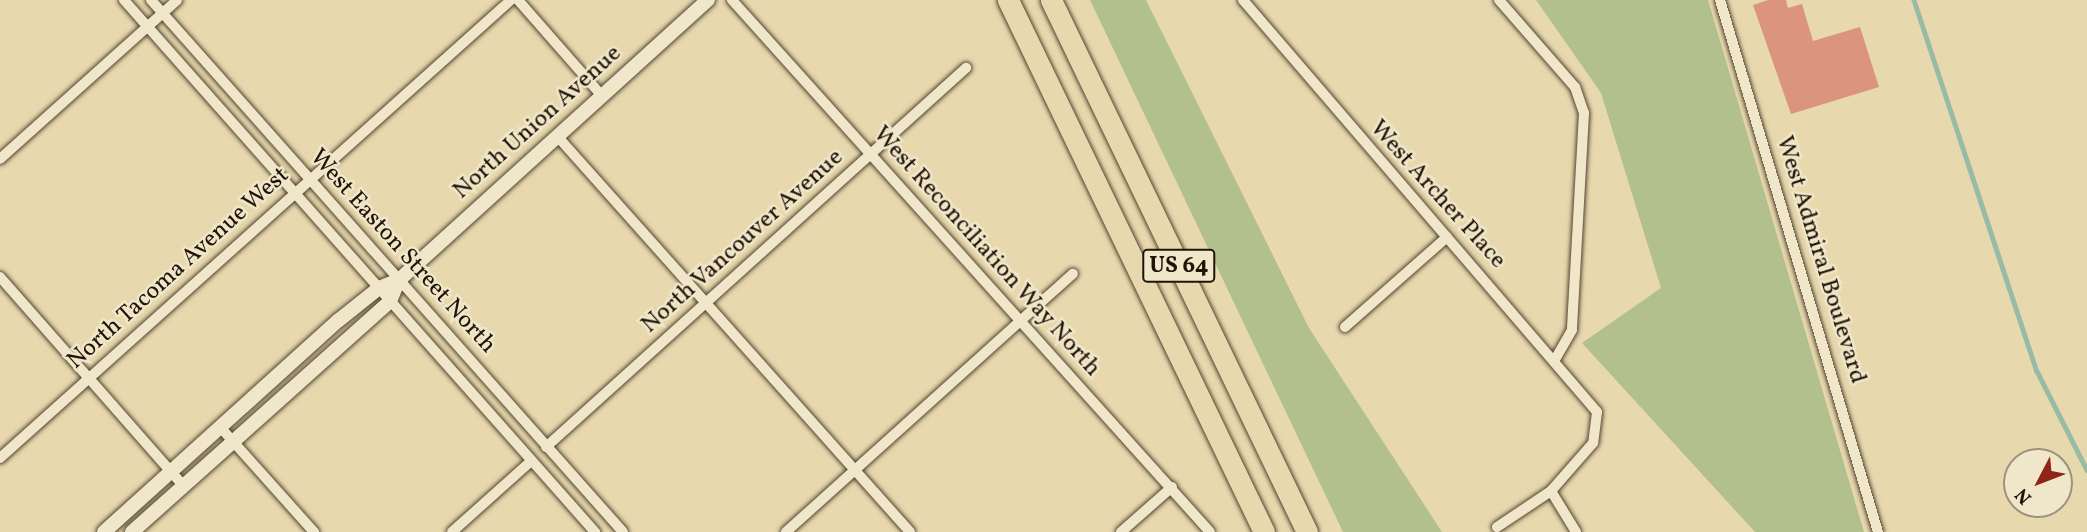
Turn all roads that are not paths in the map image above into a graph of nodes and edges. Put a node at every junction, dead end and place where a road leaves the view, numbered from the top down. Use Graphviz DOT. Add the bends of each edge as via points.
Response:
graph roads {
  1 [pos="124,0"];
  2 [pos="151,0"];
  3 [pos="177,0"];
  4 [pos="511,0"];
  5 [pos="518,0"];
  6 [pos="708,0"];
  7 [pos="732,0"];
  8 [pos="1009,0"];
  9 [pos="1051,0"];
  10 [pos="1243,0"];
  11 [pos="1499,0"];
  12 [pos="1720,0"];
  13 [pos="162,13"];
  14 [pos="148,27"];
  15 [pos="966,68"];
  16 [pos="602,96"];
  17 [pos="558,137"];
  18 [pos="870,156"];
  19 [pos="0,159"];
  20 [pos="310,180"];
  21 [pos="293,195"];
  22 [pos="1447,237"];
  23 [pos="1073,274"];
  24 [pos="0,277"];
  25 [pos="399,280"];
  26 [pos="379,288"];
  27 [pos="390,301"];
  28 [pos="705,305"];
  29 [pos="1020,322"];
  30 [pos="1345,327"];
  31 [pos="1555,360"];
  32 [pos="89,378"];
  33 [pos="221,428"];
  34 [pos="534,433"];
  35 [pos="232,440"];
  36 [pos="519,447"];
  37 [pos="547,447"];
  38 [pos="0,458"];
  39 [pos="531,461"];
  40 [pos="561,463"];
  41 [pos="856,470"];
  42 [pos="171,472"];
  43 [pos="546,477"];
  44 [pos="183,485"];
  45 [pos="1171,487"];
  46 [pos="1551,491"];
  47 [pos="1497,527"];
  48 [pos="104,532"];
  49 [pos="132,532"];
  50 [pos="314,532"];
  51 [pos="452,532"];
  52 [pos="595,532"];
  53 [pos="623,532"];
  54 [pos="786,532"];
  55 [pos="910,532"];
  56 [pos="1121,532"];
  57 [pos="1210,532"];
  58 [pos="1264,532"];
  59 [pos="1307,532"];
  60 [pos="1576,532"];
  61 [pos="1878,532"];
  1 -- 14 [label="street, West Easton Street North"];
  2 -- 13 [label="street, West Easton Street North"];
  3 -- 13 [label="street"];
  4 -- 20 [label="street, North Tacoma Avenue West"];
  5 -- 16 [label="street"];
  6 -- 16 [label="street, North Union Avenue"];
  7 -- 18 [label="street, West Reconciliation Way North"];
  8 -- 58 [label="highway, US 64"];
  9 -- 59 [label="highway, US 64"];
  10 -- 22 [label="street, West Archer Place"];
  11 -- 31 [label="street" via="1580,95 1584,113 1572,330"];
  12 -- 61 [label="street, West Admiral Boulevard"];
  13 -- 14 [label="street"];
  13 -- 20 [label="street, West Easton Street North"];
  14 -- 19 [label="street"];
  14 -- 21 [label="street, West Easton Street North"];
  15 -- 18 [label="street, North Vancouver Avenue"];
  16 -- 17 [label="street, North Union Avenue"];
  17 -- 25 [label="street, North Union Avenue"];
  17 -- 28 [label="street"];
  18 -- 28 [label="street, North Vancouver Avenue"];
  18 -- 29 [label="street, West Reconciliation Way North"];
  20 -- 21 [label="street, North Tacoma Avenue West"];
  20 -- 25 [label="street, West Easton Street North"];
  21 -- 26 [label="street, West Easton Street North"];
  21 -- 32 [label="street, North Tacoma Avenue West"];
  22 -- 30 [label="street"];
  22 -- 31 [label="street, West Archer Place"];
  23 -- 29 [label="street"];
  24 -- 32 [label="street"];
  25 -- 26 [label="street, North Union Avenue"];
  25 -- 27 [label="street, North Union Avenue"];
  25 -- 34 [label="street, West Easton Street North"];
  26 -- 27 [label="street, West Easton Street North"];
  26 -- 33 [label="street, North Union Avenue"];
  27 -- 35 [label="street, North Union Avenue"];
  27 -- 36 [label="street, West Easton Street North"];
  28 -- 37 [label="street, North Vancouver Avenue"];
  28 -- 41 [label="street"];
  29 -- 41 [label="street"];
  29 -- 45 [label="street, West Reconciliation Way North"];
  31 -- 46 [label="street, West Archer Place" via="1599,419 1596,439"];
  32 -- 38 [label="street, North Tacoma Avenue West"];
  32 -- 42 [label="street"];
  33 -- 35 [label="street"];
  33 -- 42 [label="street, North Union Avenue"];
  34 -- 36 [label="street"];
  34 -- 37 [label="street, West Easton Street North"];
  35 -- 44 [label="street, North Union Avenue"];
  35 -- 50 [label="street"];
  36 -- 39 [label="street, West Easton Street North"];
  37 -- 40 [label="street, West Easton Street North"];
  39 -- 43 [label="street, West Easton Street North"];
  39 -- 51 [label="street"];
  40 -- 43 [label="street"];
  40 -- 53 [label="street, West Easton Street North"];
  41 -- 54 [label="street"];
  41 -- 55 [label="street"];
  42 -- 44 [label="street"];
  42 -- 48 [label="street, North Union Avenue"];
  43 -- 52 [label="street, West Easton Street North"];
  44 -- 49 [label="street, North Union Avenue"];
  45 -- 56 [label="street"];
  45 -- 57 [label="street, West Reconciliation Way North"];
  46 -- 47 [label="street"];
  46 -- 60 [label="street"];
}
